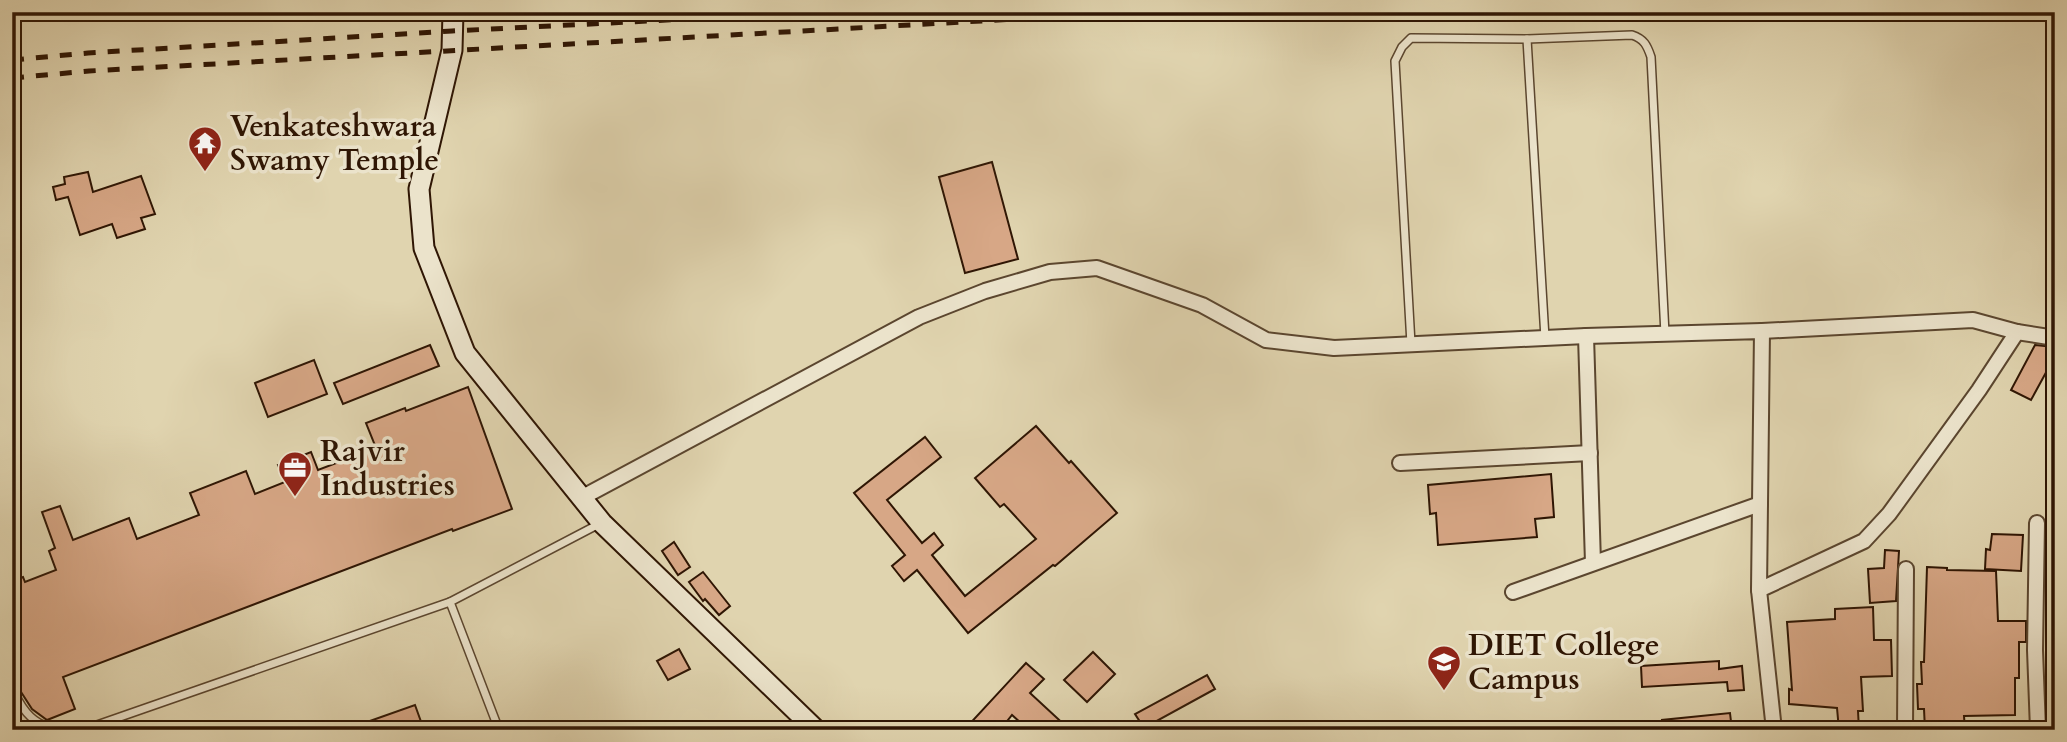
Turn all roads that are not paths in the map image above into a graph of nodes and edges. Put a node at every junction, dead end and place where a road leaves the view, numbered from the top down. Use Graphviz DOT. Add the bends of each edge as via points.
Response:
graph roads {
  1 [pos="453,12"];
  2 [pos="1527,39"];
  3 [pos="1762,331"];
  4 [pos="2017,332"];
  5 [pos="1665,334"];
  6 [pos="1586,336"];
  7 [pos="1545,338"];
  8 [pos="2055,338"];
  9 [pos="1411,344"];
  10 [pos="1590,453"];
  11 [pos="1399,463"];
  12 [pos="583,497"];
  13 [pos="1760,504"];
  14 [pos="602,523"];
  15 [pos="2037,523"];
  16 [pos="1593,563"];
  17 [pos="1906,569"];
  18 [pos="1759,590"];
  19 [pos="1513,592"];
  20 [pos="450,602"];
  21 [pos="12,687"];
  22 [pos="499,730"];
  23 [pos="816,730"];
  24 [pos="1773,730"];
  25 [pos="1905,730"];
  26 [pos="2038,730"];
  1 -- 12 [label="street" via="452,50 419,189 424,248 464,353"];
  2 -- 5 [label="lane" via="1632,34 1647,45"];
  2 -- 7 [label="lane"];
  2 -- 9 [label="lane" via="1411,38 1395,61"];
  3 -- 4 [label="street" via="1973,320"];
  3 -- 5 [label="street"];
  3 -- 13 [label="street"];
  4 -- 8 [label="street"];
  4 -- 18 [label="street" via="1897,503 1864,541"];
  5 -- 6 [label="street"];
  6 -- 7 [label="street"];
  6 -- 10 [label="street"];
  7 -- 9 [label="street"];
  9 -- 12 [label="street" via="1334,348 1266,340 1202,305 1097,268 1050,272 919,317"];
  10 -- 11 [label="street"];
  10 -- 16 [label="street"];
  12 -- 14 [label="street"];
  13 -- 16 [label="street"];
  13 -- 18 [label="street"];
  14 -- 20 [label="lane"];
  14 -- 23 [label="street"];
  15 -- 26 [label="street"];
  16 -- 19 [label="street"];
  17 -- 25 [label="street"];
  18 -- 24 [label="street"];
  20 -- 21 [label="lane" via="97,725 60,729 42,725 20,707"];
  20 -- 22 [label="lane"];
}
